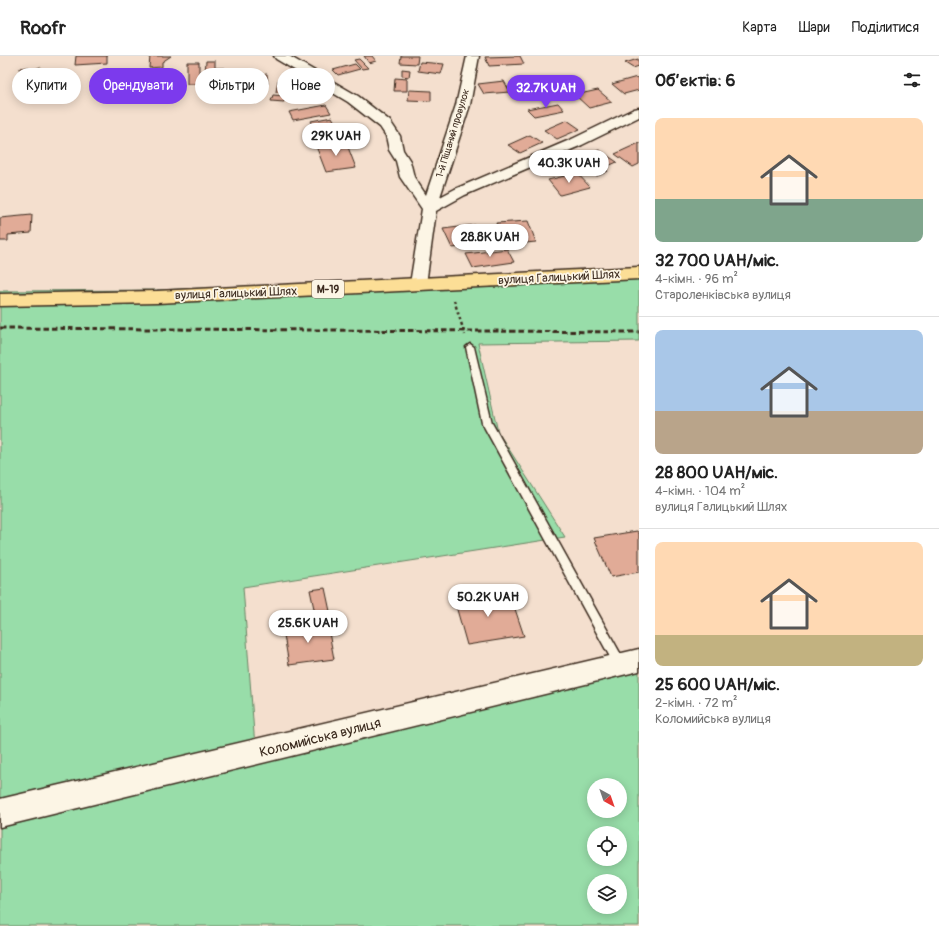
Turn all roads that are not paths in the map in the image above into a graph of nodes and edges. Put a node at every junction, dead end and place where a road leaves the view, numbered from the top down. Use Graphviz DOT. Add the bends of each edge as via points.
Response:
graph roads {
  1 [pos="280,56"];
  2 [pos="473,56"];
  3 [pos="639,112"];
  4 [pos="429,209"];
  5 [pos="639,273"];
  6 [pos="418,284"];
  7 [pos="0,300"];
  8 [pos="470,347"];
  9 [pos="629,662"];
  10 [pos="0,813"];
  1 -- 4 [label="street" via="353,99 385,124 393,136 407,177"];
  2 -- 4 [label="street, 1-й Піщаний провулок" via="463,105"];
  3 -- 4 [label="street" via="577,142 460,192"];
  4 -- 6 [label="street, 1-й Піщаний провулок"];
  5 -- 6 [label="highway, вулиця Галицький Шлях / М-19"];
  6 -- 7 [label="highway, вулиця Галицький Шлях / М-19" via="157,297"];
  8 -- 9 [label="lane" via="487,423"];
  9 -- 10 [label="street, Коломийська вулиця"];
}
